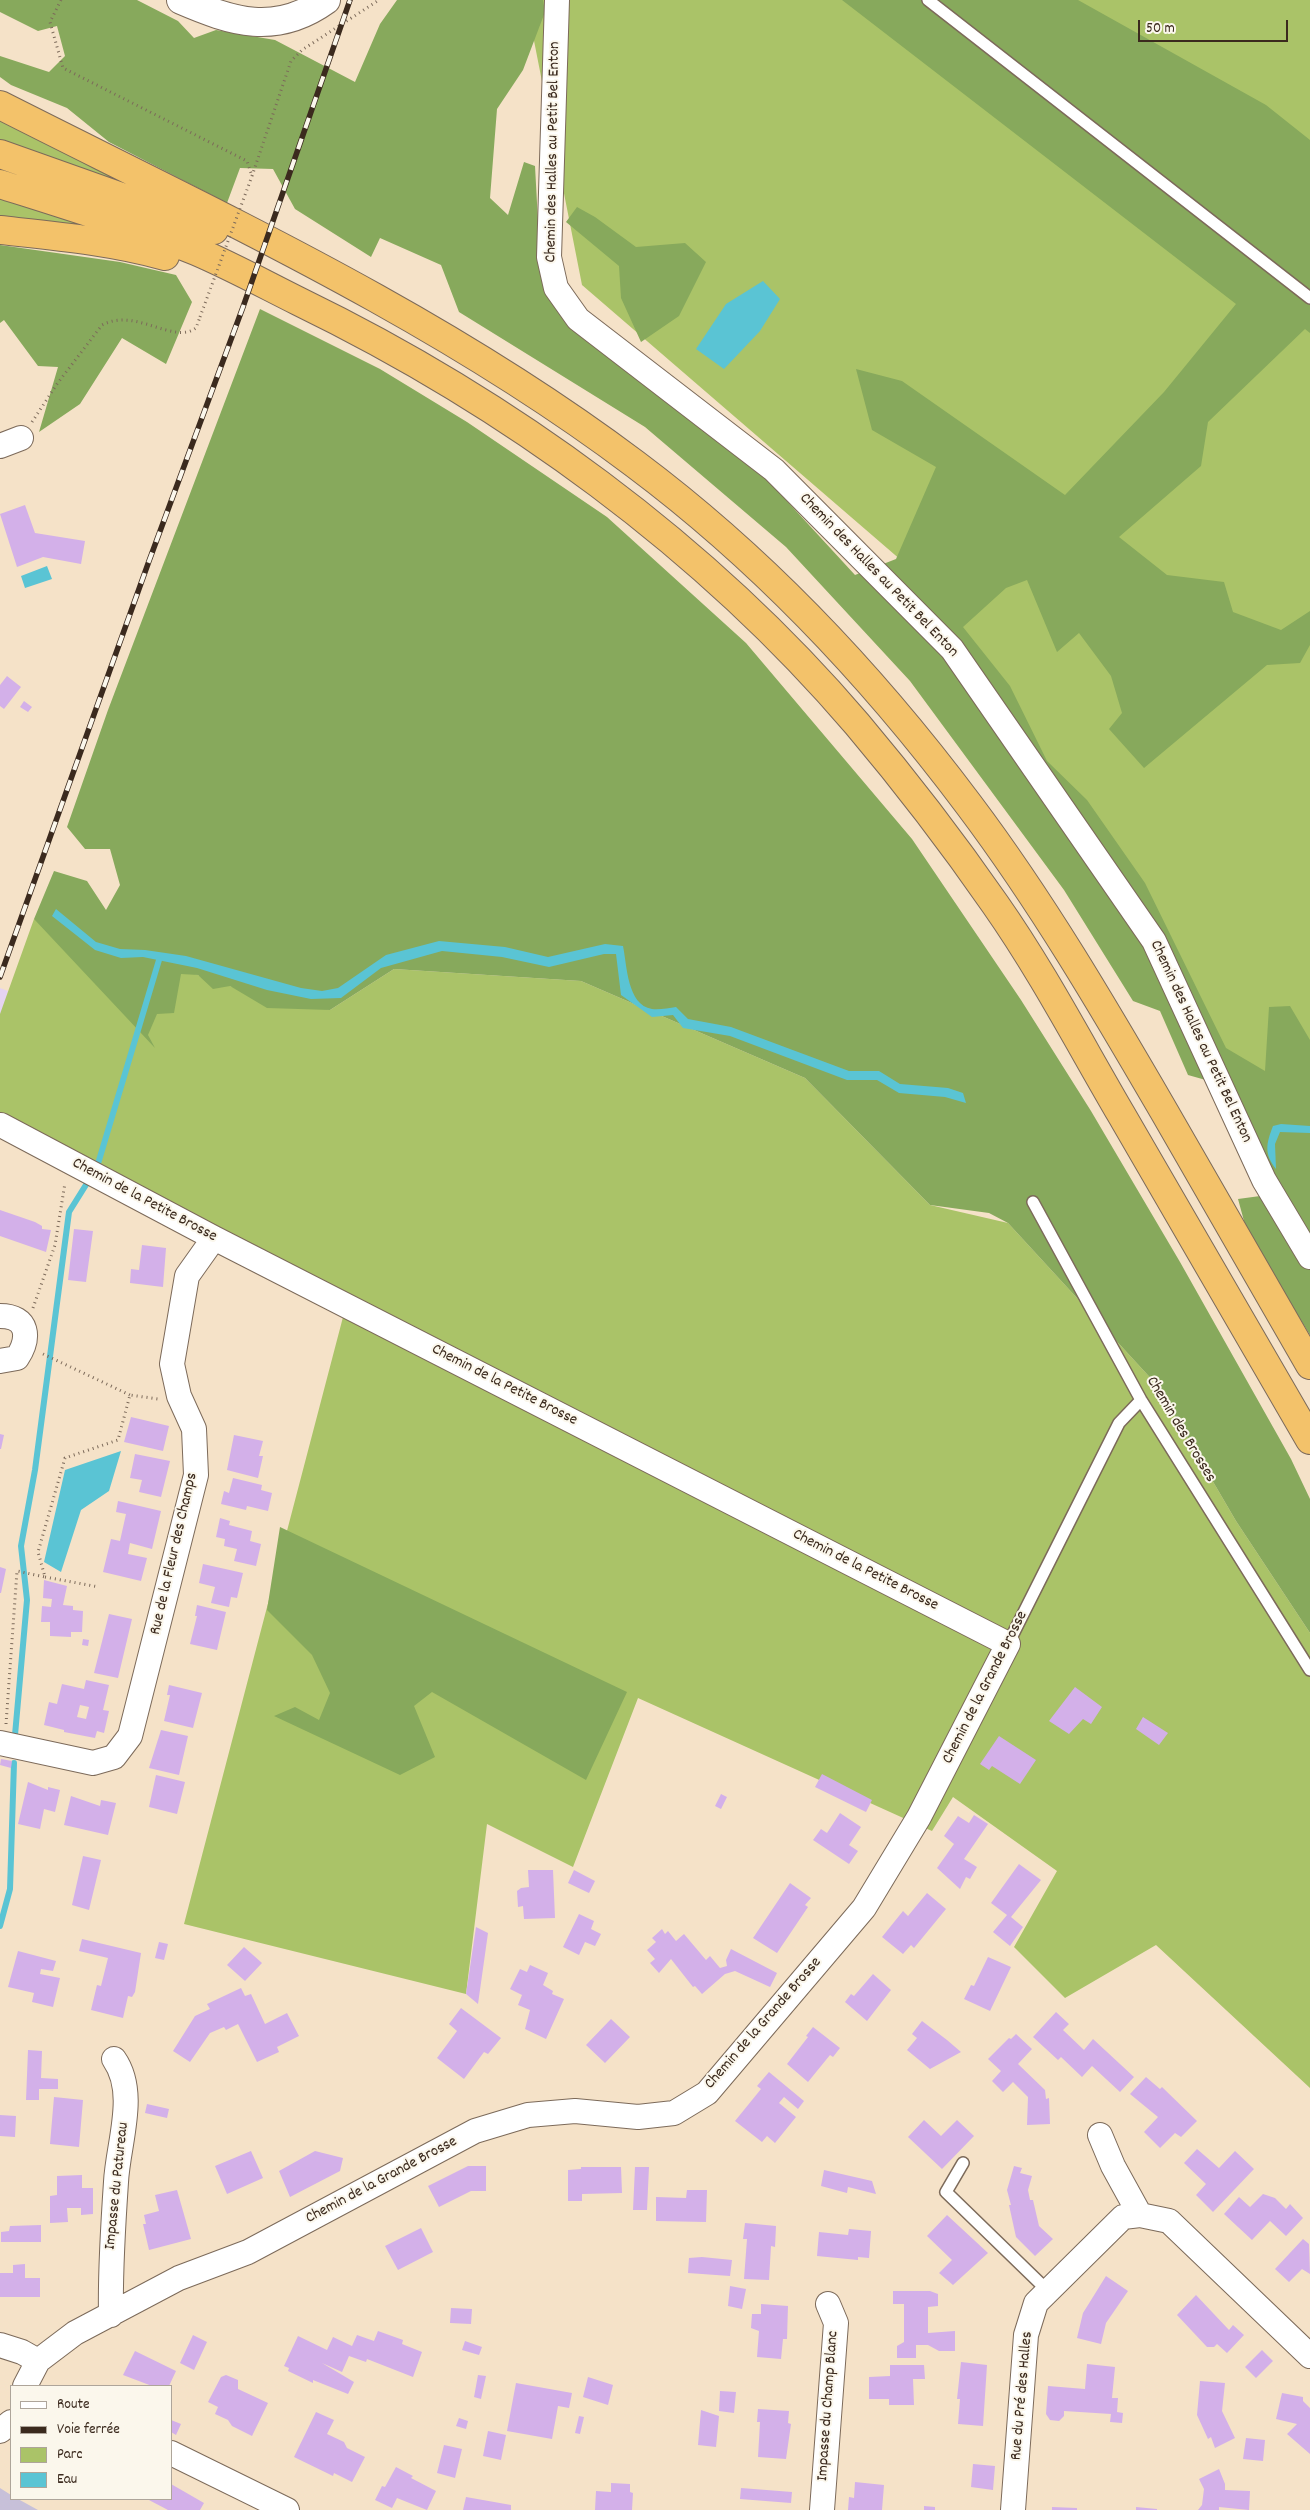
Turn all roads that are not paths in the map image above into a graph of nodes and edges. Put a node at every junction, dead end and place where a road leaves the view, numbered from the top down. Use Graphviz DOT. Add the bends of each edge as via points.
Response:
graph roads {
  1 [pos="181,0"];
  2 [pos="326,0"];
  3 [pos="557,0"];
  4 [pos="928,0"];
  5 [pos="0,105"];
  6 [pos="0,154"];
  7 [pos="0,184"];
  8 [pos="0,230"];
  9 [pos="1310,298"];
  10 [pos="383,302"];
  11 [pos="336,319"];
  12 [pos="2,1125"];
  13 [pos="1033,1202"];
  14 [pos="214,1238"];
  15 [pos="1310,1257"];
  16 [pos="0,1316"];
  17 [pos="0,1361"];
  18 [pos="1310,1365"];
  19 [pos="1141,1400"];
  20 [pos="1310,1440"];
  21 [pos="1008,1644"];
  22 [pos="1310,1670"];
  23 [pos="1,1743"];
  24 [pos="114,2059"];
  25 [pos="1100,2135"];
  26 [pos="963,2163"];
  27 [pos="1140,2214"];
  28 [pos="1047,2290"];
  29 [pos="828,2304"];
  30 [pos="111,2314"];
  31 [pos="0,2345"];
  32 [pos="1310,2356"];
  33 [pos="38,2361"];
  34 [pos="26,2385"];
  35 [pos="172,2453"];
  36 [pos="287,2510"];
  37 [pos="822,2510"];
  38 [pos="1013,2510"];
  1 -- 2 [label="street" via="221,17 280,22"];
  3 -- 15 [label="street, Chemin des Halles au Petit Bel Enton" via="549,257 556,288 578,319 774,470 952,649 1154,942 1264,1180"];
  4 -- 9 [label="lane"];
  5 -- 10 [label="highway" via="289,249"];
  6 -- 10 [label="highway" via="187,219"];
  7 -- 11 [label="highway" via="106,218 199,253"];
  8 -- 11 [label="highway" via="141,249 202,266"];
  10 -- 18 [label="highway" via="509,376 639,467 751,561 872,684 970,806 1059,937 1120,1035"];
  11 -- 20 [label="highway" via="419,364 498,414 622,501 748,610 856,722 906,783 998,909 1069,1024"];
  12 -- 14 [label="street, Chemin de la Petite Brosse"];
  13 -- 19 [label="lane, Chemin des Brosses"];
  14 -- 21 [label="street, Chemin de la Petite Brosse"];
  14 -- 23 [label="street, Rue de la Fleur des Champs" via="187,1276 172,1364 179,1396 194,1429 196,1475 130,1736 114,1757 93,1763"];
  16 -- 17 [label="street" via="10,1316 24,1327 25,1345 17,1358"];
  19 -- 21 [label="lane, Chemin de la Grande Brosse" via="1119,1423"];
  19 -- 22 [label="lane, Chemin des Brosses"];
  21 -- 30 [label="street, Chemin de la Grande Brosse" via="919,1817 864,1908 707,2093 674,2112 638,2117 575,2111 528,2115 475,2131 248,2252 179,2278"];
  24 -- 30 [label="street, Impasse du Patureau" via="122,2071 126,2112 116,2178 110,2271"];
  25 -- 27 [label="street"];
  26 -- 28 [label="lane" via="946,2192"];
  27 -- 28 [label="street, Rue du Pré des Halles" via="1123,2217"];
  27 -- 32 [label="street" via="1169,2221"];
  28 -- 38 [label="street, Rue du Pré des Halles" via="1036,2303 1026,2335"];
  29 -- 37 [label="street, Impasse du Champ Blanc" via="836,2323"];
  30 -- 33 [label="street, Chemin de la Grande Brosse" via="75,2333"];
  31 -- 33 [label="street"];
  33 -- 34 [label="street, Chemin de la Grande Brosse"];
  35 -- 36 [label="street"];
}
